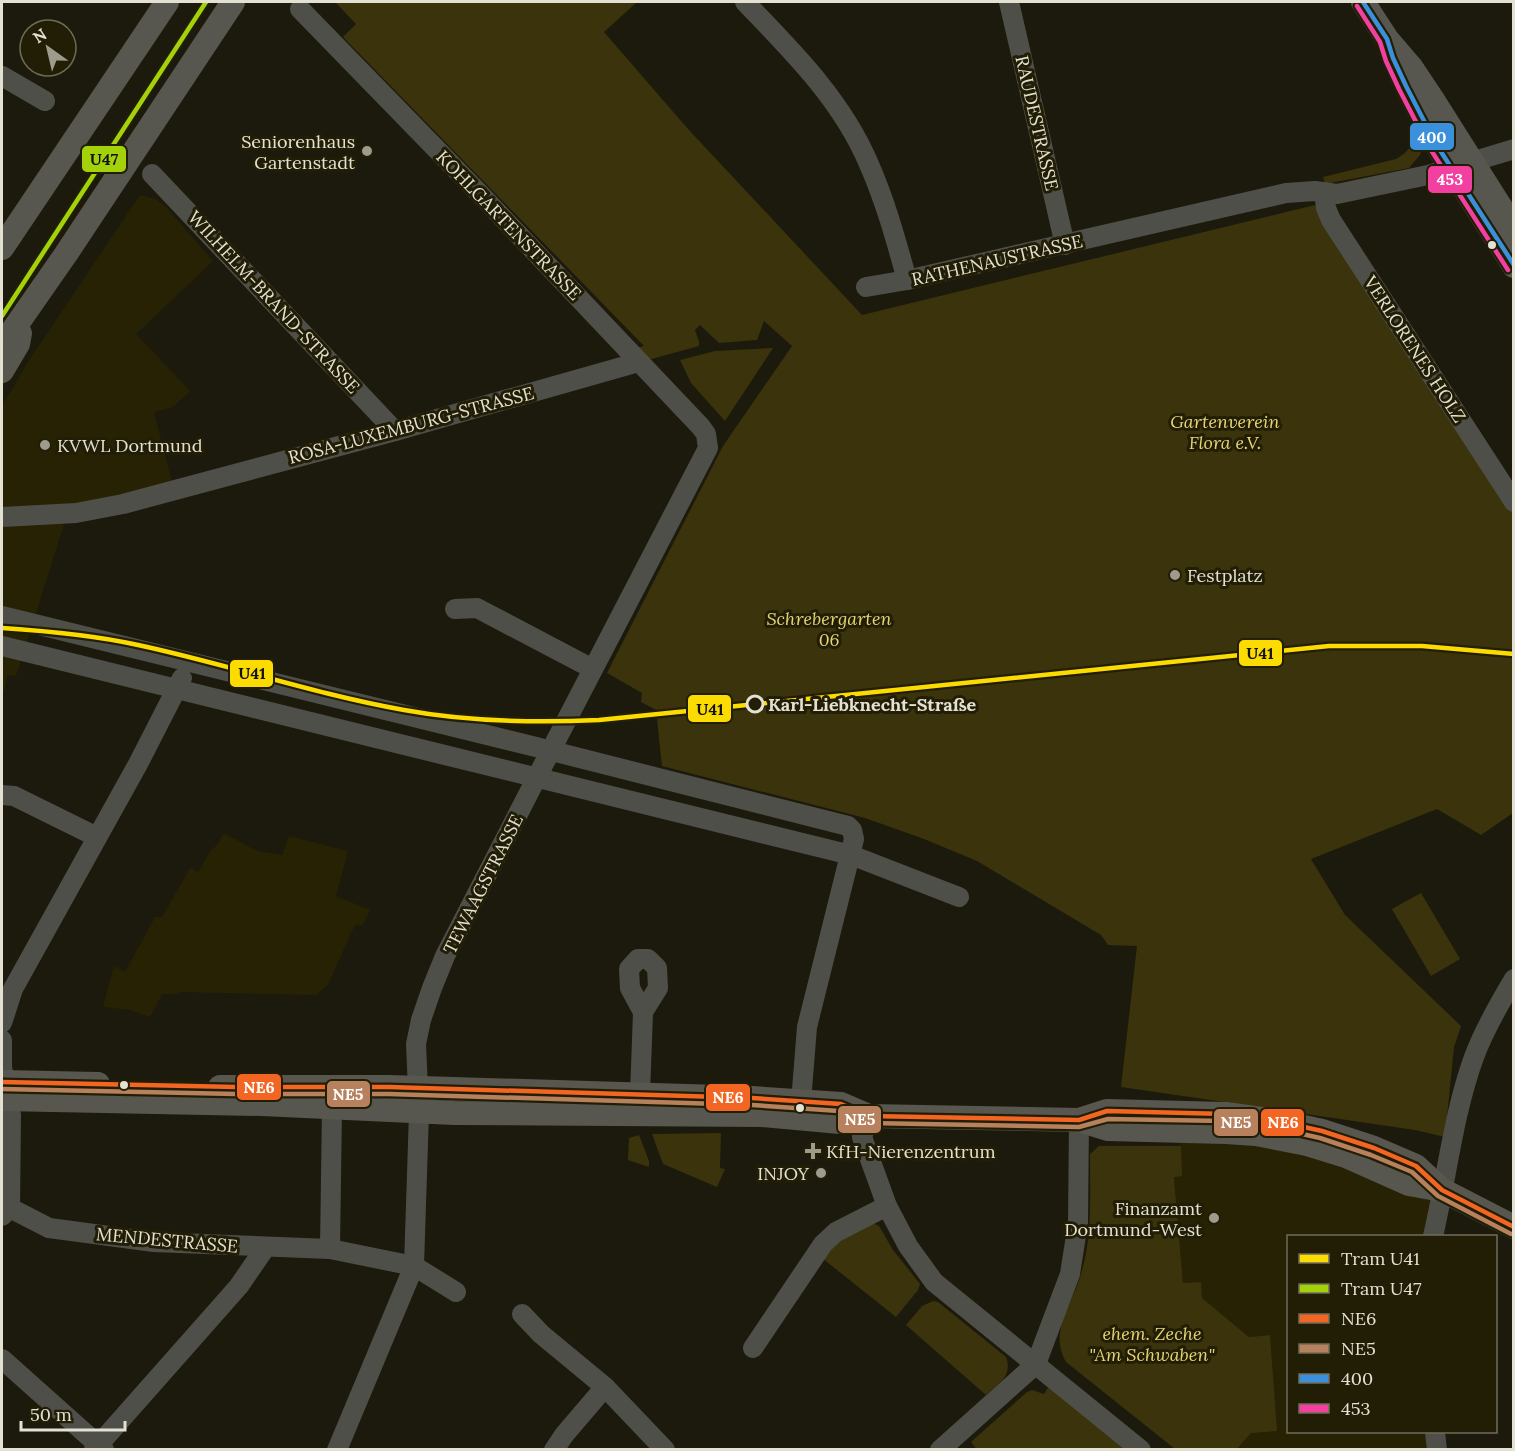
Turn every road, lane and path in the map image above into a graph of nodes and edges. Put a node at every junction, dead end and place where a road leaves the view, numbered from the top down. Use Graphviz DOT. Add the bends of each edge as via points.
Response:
graph roads {
  1 [pos="166,2"];
  2 [pos="233,2"];
  3 [pos="745,2"];
  4 [pos="1009,2"];
  5 [pos="1363,2"];
  6 [pos="300,9"];
  7 [pos="2,76"];
  8 [pos="45,101"];
  9 [pos="1514,149"];
  10 [pos="1462,165"];
  11 [pos="152,174"];
  12 [pos="1324,192"];
  13 [pos="1514,228"];
  14 [pos="1065,244"];
  15 [pos="4,248"];
  16 [pos="1514,266"];
  17 [pos="907,280"];
  18 [pos="866,287"];
  19 [pos="25,313"];
  20 [pos="2,346"];
  21 [pos="639,362"];
  22 [pos="2,371"];
  23 [pos="395,431"];
  24 [pos="708,448"];
  25 [pos="1514,502"];
  26 [pos="2,517"];
  27 [pos="455,609"];
  28 [pos="2,616"];
  29 [pos="2,646"];
  30 [pos="188,662"];
  31 [pos="593,669"];
  32 [pos="178,688"];
  33 [pos="551,751"];
  34 [pos="537,777"];
  35 [pos="2,795"];
  36 [pos="97,837"];
  37 [pos="851,855"];
  38 [pos="959,897"];
  39 [pos="1514,979"];
  40 [pos="643,1012"];
  41 [pos="2,1023"];
  42 [pos="2,1040"];
  43 [pos="417,1088"];
  44 [pos="4,1091"];
  45 [pos="640,1095"];
  46 [pos="801,1102"];
  47 [pos="332,1107"];
  48 [pos="419,1112"];
  49 [pos="869,1116"];
  50 [pos="1079,1120"];
  51 [pos="1442,1190"];
  52 [pos="887,1206"];
  53 [pos="5,1212"];
  54 [pos="1514,1227"];
  55 [pos="1433,1235"];
  56 [pos="265,1248"];
  57 [pos="330,1250"];
  58 [pos="414,1266"];
  59 [pos="456,1292"];
  60 [pos="522,1314"];
  61 [pos="753,1348"];
  62 [pos="2,1359"];
  63 [pos="1036,1364"];
  64 [pos="605,1387"];
  65 [pos="1435,1433"];
  66 [pos="99,1448"];
  67 [pos="336,1449"];
  68 [pos="554,1449"];
  69 [pos="665,1449"];
  70 [pos="940,1449"];
  71 [pos="1141,1449"];
  72 [pos="1437,1449"];
  1 -- 15 [label="main road"];
  2 -- 19 [label="main road"];
  3 -- 17 [label="street" via="812,72 844,116 884,200"];
  4 -- 14 [label="street, RAUDESTRASSE"];
  5 -- 10 [label="main road" via="1387,39 1436,144"];
  6 -- 21 [label="street, KOHLGARTENSTRASSE"];
  7 -- 8 [label="street"];
  9 -- 10 [label="street, RATHENAUSTRASSE"];
  10 -- 12 [label="street, RATHENAUSTRASSE" via="1337,194"];
  10 -- 13 [label="main road"];
  10 -- 16 [label="main road"];
  11 -- 23 [label="street, WILHELM-BRAND-STRASSE"];
  12 -- 14 [label="street, RATHENAUSTRASSE" via="1286,193"];
  12 -- 25 [label="street, VERLORENES HOLZ" via="1331,220"];
  14 -- 17 [label="street, RATHENAUSTRASSE"];
  17 -- 18 [label="street, RATHENAUSTRASSE"];
  19 -- 20 [label="main road"];
  19 -- 22 [label="main road" via="18,344"];
  21 -- 23 [label="street, ROSA-LUXEMBURG-STRASSE"];
  21 -- 24 [label="street, KOHLGARTENSTRASSE" via="701,427"];
  23 -- 26 [label="street, ROSA-LUXEMBURG-STRASSE" via="123,504 76,513"];
  24 -- 31 [label="street, TEWAAGSTRASSE"];
  27 -- 31 [label="street" via="477,608"];
  28 -- 30 [label="street"];
  29 -- 32 [label="street"];
  30 -- 32 [label="street"];
  30 -- 33 [label="street"];
  31 -- 33 [label="street, TEWAAGSTRASSE"];
  32 -- 34 [label="street"];
  32 -- 36 [label="street"];
  33 -- 34 [label="street, TEWAAGSTRASSE"];
  33 -- 37 [label="street" via="848,826 854,839"];
  34 -- 37 [label="street"];
  34 -- 43 [label="street, TEWAAGSTRASSE" via="432,988 416,1044"];
  35 -- 36 [label="street" via="14,796"];
  36 -- 41 [label="street" via="13,989"];
  37 -- 38 [label="street"];
  37 -- 46 [label="street" via="807,1027"];
  39 -- 51 [label="street" via="1475,1056"];
  40 -- 45 [label="street"];
  42 -- 44 [label="street"];
  43 -- 44 [label="main road"];
  43 -- 45 [label="main road"];
  43 -- 48 [label="street, TEWAAGSTRASSE"];
  44 -- 47 [label="main road"];
  44 -- 53 [label="street" via="11,1134"];
  45 -- 46 [label="main road"];
  46 -- 49 [label="main road" via="841,1104"];
  47 -- 48 [label="main road"];
  47 -- 57 [label="street"];
  48 -- 49 [label="main road" via="762,1115 840,1122"];
  48 -- 58 [label="street, TEWAAGSTRASSE"];
  49 -- 50 [label="main road"];
  49 -- 52 [label="street" via="862,1137"];
  50 -- 51 [label="main road" via="1107,1111 1226,1114 1277,1121 1322,1131 1394,1156 1416,1166"];
  50 -- 63 [label="street" via="1078,1223 1070,1274"];
  51 -- 54 [label="main road"];
  51 -- 55 [label="street"];
  52 -- 61 [label="street" via="836,1232 823,1244"];
  52 -- 63 [label="street" via="908,1246 934,1282"];
  53 -- 56 [label="street, MENDESTRASSE" via="50,1228 154,1242"];
  56 -- 57 [label="street, MENDESTRASSE"];
  56 -- 66 [label="street" via="239,1286"];
  57 -- 58 [label="street, MENDESTRASSE"];
  58 -- 59 [label="street, MENDESTRASSE"];
  58 -- 67 [label="street"];
  60 -- 64 [label="street"];
  62 -- 66 [label="street"];
  63 -- 70 [label="street"];
  63 -- 71 [label="street"];
  64 -- 68 [label="street"];
  64 -- 69 [label="street"];
  65 -- 72 [label="street"];
}
